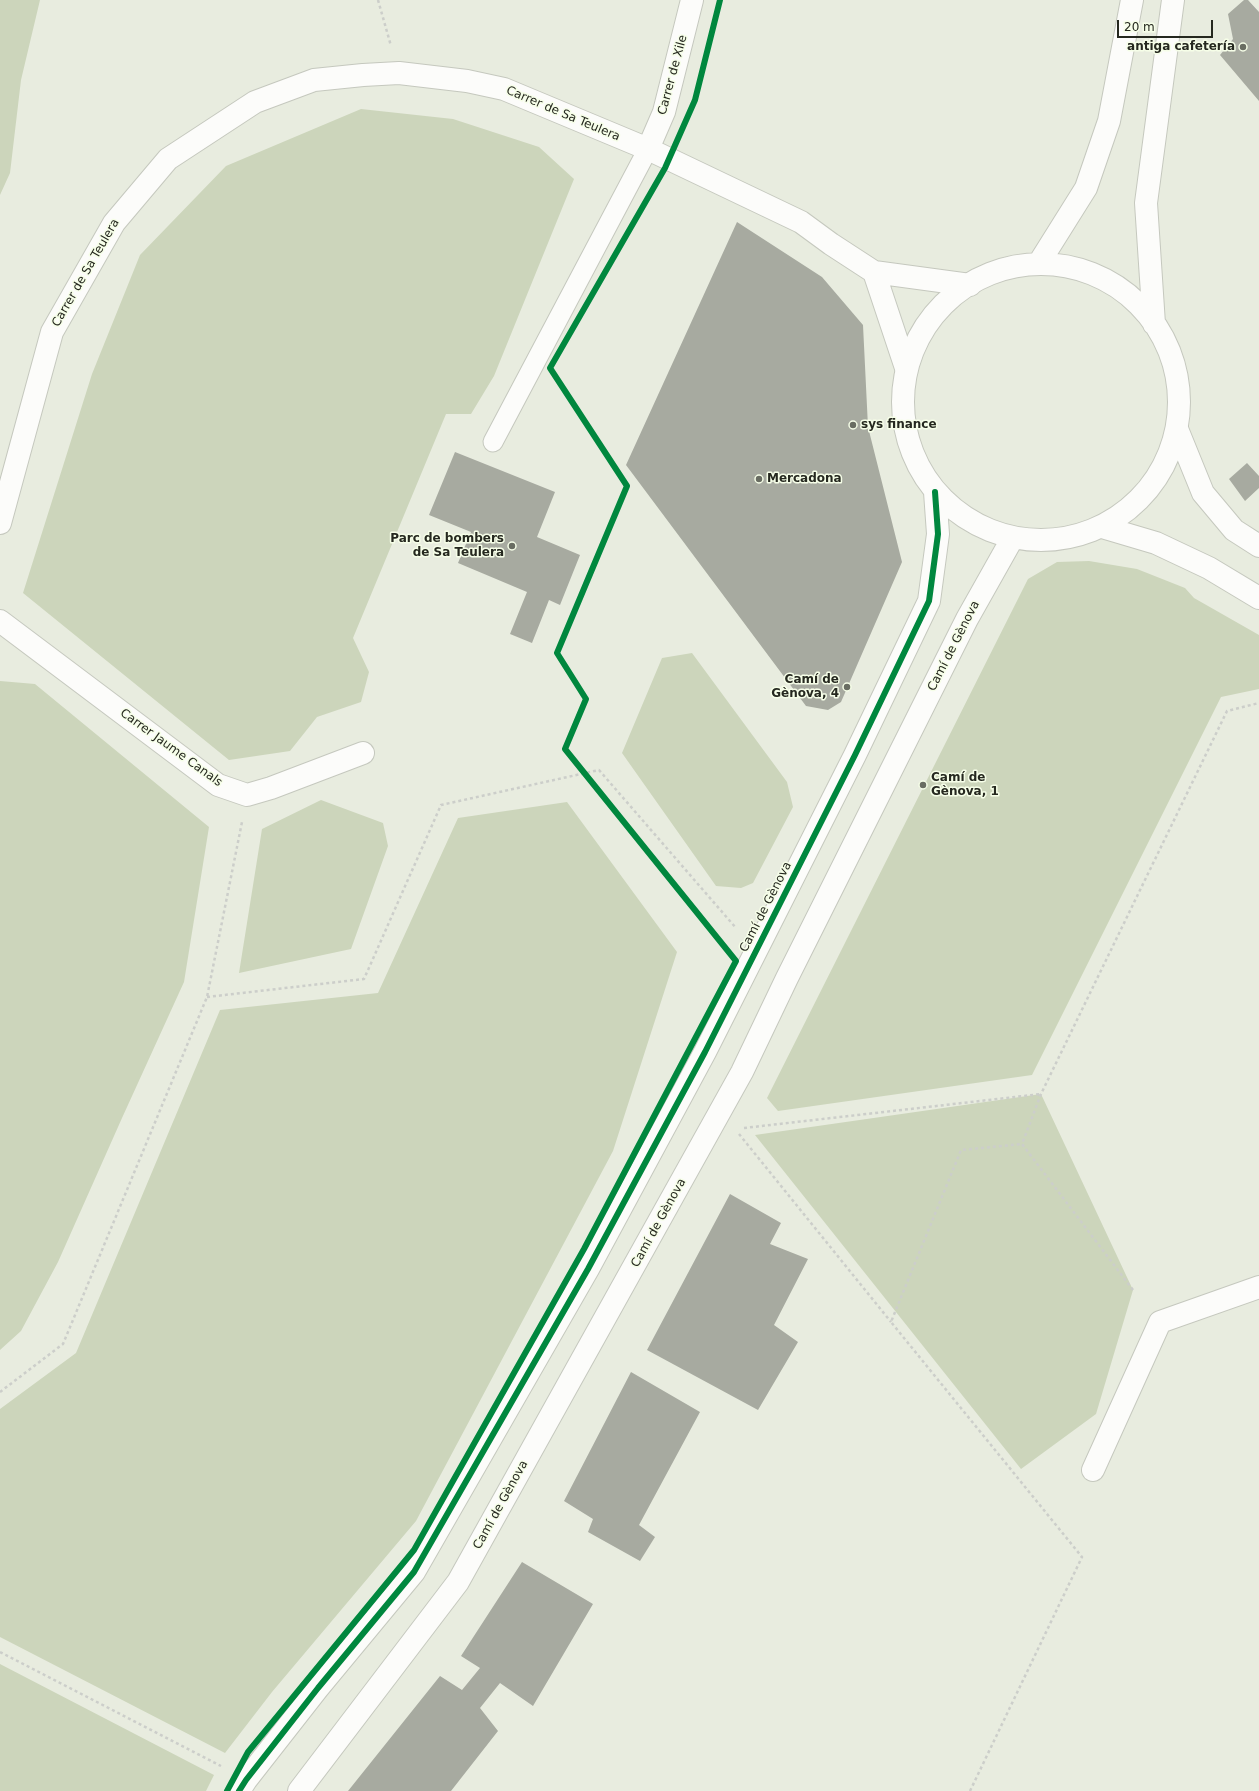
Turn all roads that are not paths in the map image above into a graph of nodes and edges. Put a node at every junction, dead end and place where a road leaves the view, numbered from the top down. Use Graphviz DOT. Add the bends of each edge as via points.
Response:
graph roads {
  1 [pos="692,0"];
  2 [pos="1132,0"];
  3 [pos="1173,0"];
  4 [pos="648,149"];
  5 [pos="1038,263"];
  6 [pos="874,272"];
  7 [pos="970,285"];
  8 [pos="1154,324"];
  9 [pos="906,368"];
  10 [pos="1177,429"];
  11 [pos="493,442"];
  12 [pos="935,492"];
  13 [pos="0,524"];
  14 [pos="1102,528"];
  15 [pos="1012,538"];
  16 [pos="1259,546"];
  17 [pos="1259,598"];
  18 [pos="0,621"];
  19 [pos="363,753"];
  20 [pos="1259,1287"];
  21 [pos="1093,1470"];
  22 [pos="243,1785"];
  23 [pos="299,1791"];
  1 -- 4 [label="street, Carrer de Xile" via="664,112"];
  2 -- 5 [label="street" via="1109,121 1086,188"];
  3 -- 8 [label="street" via="1146,203"];
  4 -- 6 [label="street, Carrer de Sa Teulera" via="801,222"];
  4 -- 11 [label="lane"];
  4 -- 13 [label="street, Carrer de Sa Teulera" via="504,88 467,81 399,73 363,75 314,80 255,102 168,159 114,222 52,332"];
  5 -- 7 [label="street" via="994,271"];
  5 -- 8 [label="street" via="1084,270 1125,291"];
  6 -- 7 [label="street, Carrer de Sa Teulera"];
  6 -- 9 [label="street"];
  7 -- 9 [label="street" via="954,294 924,328"];
  8 -- 10 [label="street" via="1176,370"];
  9 -- 12 [label="street" via="903,412 912,454"];
  10 -- 14 [label="street" via="1167,462 1139,501"];
  10 -- 16 [label="street" via="1203,493 1234,530"];
  12 -- 15 [label="street" via="969,521"];
  12 -- 22 [label="street, Camí de Gènova" via="938,534 928,601 855,755 701,1059 588,1269 414,1572 318,1688"];
  14 -- 15 [label="street" via="1057,541"];
  14 -- 17 [label="street" via="1156,543 1209,568"];
  15 -- 23 [label="street, Camí de Gènova" via="967,619 742,1072 458,1582"];
  18 -- 19 [label="street, Carrer Jaume Canals" via="218,785 248,794 271,788"];
  20 -- 21 [label="street" via="1160,1322"];
}
